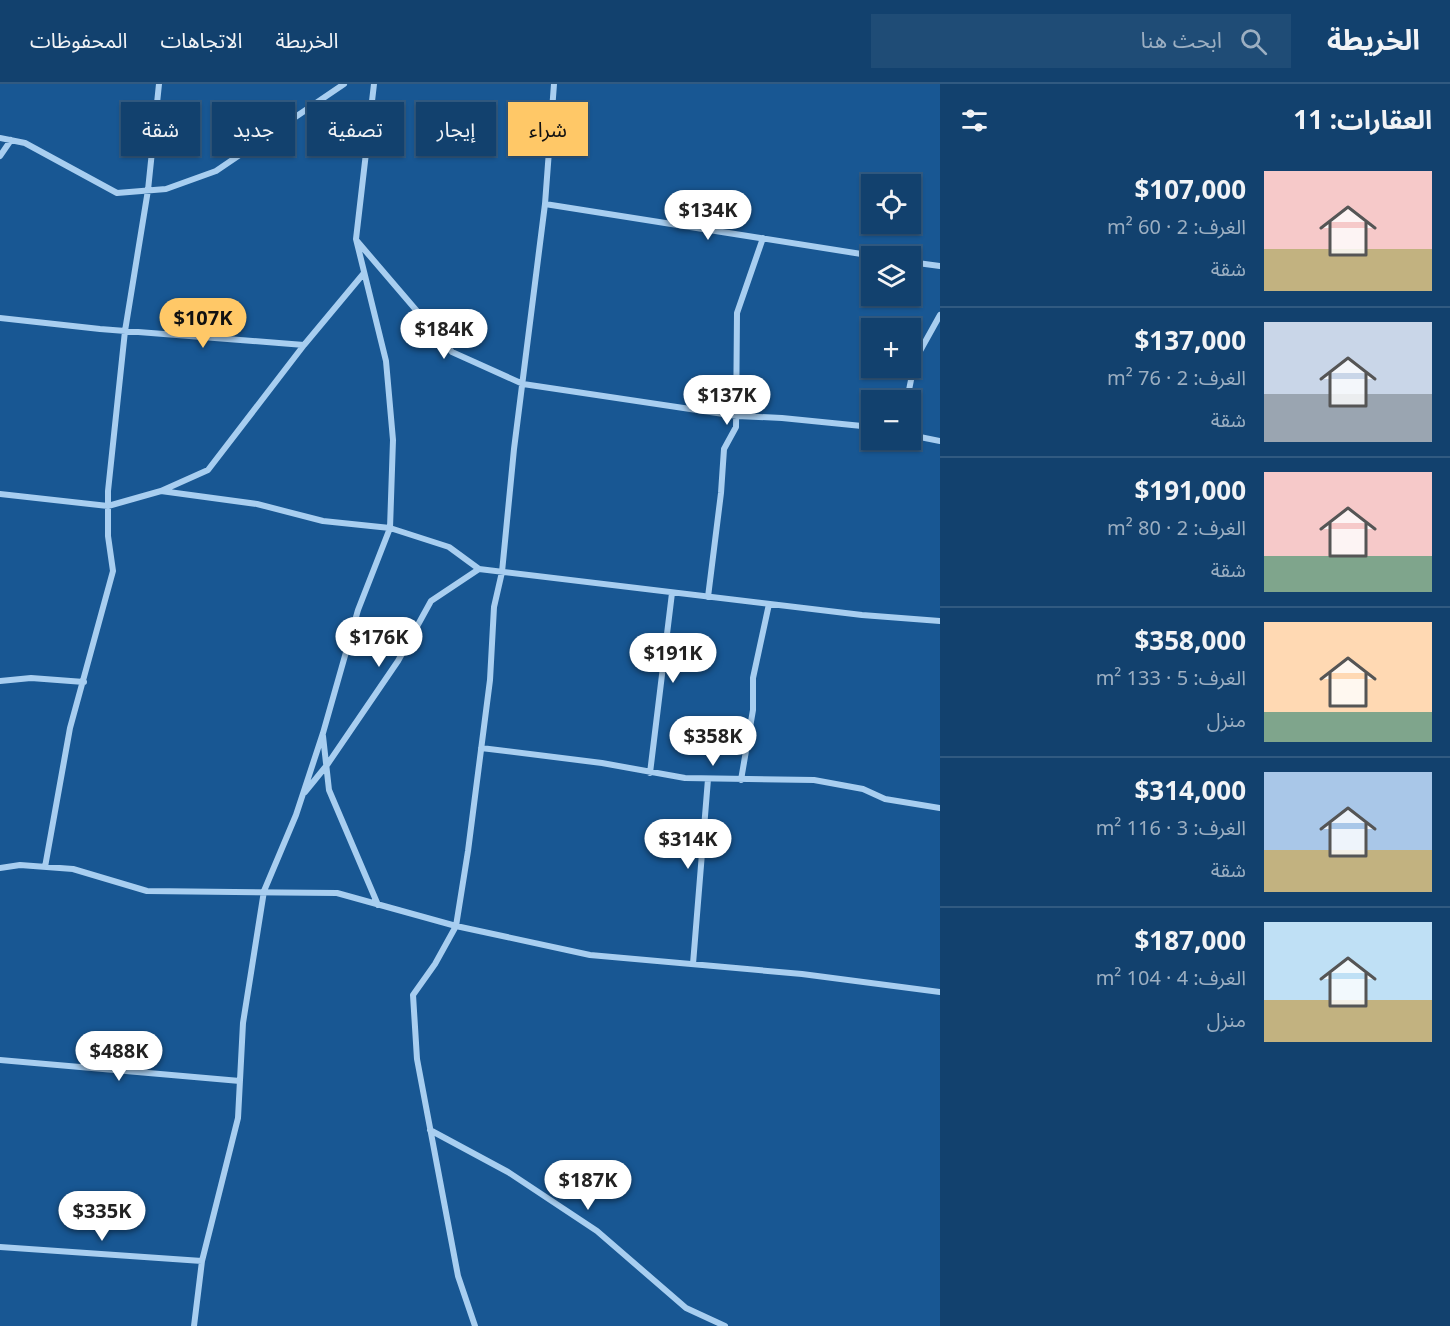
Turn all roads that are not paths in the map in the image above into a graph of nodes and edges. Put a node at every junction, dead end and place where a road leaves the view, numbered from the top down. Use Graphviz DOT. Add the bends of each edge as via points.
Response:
graph roads {
  1 [pos="159,84"];
  2 [pos="344,84"];
  3 [pos="374,84"];
  4 [pos="555,84"];
  5 [pos="0,138"];
  6 [pos="11,140"];
  7 [pos="0,156"];
  8 [pos="148,190"];
  9 [pos="545,204"];
  10 [pos="763,238"];
  11 [pos="356,239"];
  12 [pos="861,254"];
  13 [pos="921,263"];
  14 [pos="940,266"];
  15 [pos="364,273"];
  16 [pos="940,315"];
  17 [pos="0,318"];
  18 [pos="125,331"];
  19 [pos="304,345"];
  20 [pos="522,384"];
  21 [pos="909,390"];
  22 [pos="737,416"];
  23 [pos="861,427"];
  24 [pos="921,437"];
  25 [pos="940,441"];
  26 [pos="160,491"];
  27 [pos="0,494"];
  28 [pos="108,506"];
  29 [pos="390,528"];
  30 [pos="479,569"];
  31 [pos="502,572"];
  32 [pos="672,593"];
  33 [pos="708,597"];
  34 [pos="769,604"];
  35 [pos="940,621"];
  36 [pos="0,681"];
  37 [pos="84,682"];
  38 [pos="323,733"];
  39 [pos="480,748"];
  40 [pos="327,765"];
  41 [pos="650,773"];
  42 [pos="708,779"];
  43 [pos="741,780"];
  44 [pos="302,795"];
  45 [pos="940,808"];
  46 [pos="45,867"];
  47 [pos="0,868"];
  48 [pos="264,891"];
  49 [pos="378,905"];
  50 [pos="456,926"];
  51 [pos="693,964"];
  52 [pos="940,992"];
  53 [pos="0,1060"];
  54 [pos="240,1081"];
  55 [pos="430,1130"];
  56 [pos="0,1247"];
  57 [pos="202,1261"];
  58 [pos="194,1326"];
  59 [pos="475,1326"];
  60 [pos="725,1326"];
  1 -- 8 [label="street"];
  2 -- 8 [label="street" via="216,171 166,189"];
  3 -- 11 [label="street"];
  4 -- 9 [label="street"];
  5 -- 6 [label="street"];
  6 -- 7 [label="street"];
  6 -- 8 [label="street" via="69,164 117,193"];
  8 -- 18 [label="street"];
  9 -- 10 [label="street"];
  9 -- 20 [label="street"];
  10 -- 12 [label="street"];
  10 -- 22 [label="street" via="737,313"];
  11 -- 15 [label="street"];
  11 -- 20 [label="street" via="452,352"];
  13 -- 14 [label="street"];
  15 -- 19 [label="street"];
  15 -- 29 [label="street" via="386,361 393,440"];
  16 -- 21 [label="street" via="915,360"];
  17 -- 18 [label="street"];
  18 -- 19 [label="street"];
  18 -- 28 [label="street"];
  19 -- 26 [label="street" via="207,470"];
  20 -- 22 [label="street"];
  20 -- 31 [label="street"];
  22 -- 23 [label="street"];
  22 -- 33 [label="street" via="736,427 724,449"];
  24 -- 25 [label="street"];
  26 -- 28 [label="street"];
  26 -- 29 [label="street" via="257,504 323,521"];
  27 -- 28 [label="street"];
  28 -- 37 [label="street" via="113,571"];
  29 -- 30 [label="street" via="449,546"];
  29 -- 38 [label="street" via="358,610"];
  30 -- 31 [label="street"];
  30 -- 40 [label="street" via="431,601 398,661"];
  31 -- 32 [label="street"];
  31 -- 39 [label="street" via="494,607 490,680"];
  32 -- 33 [label="street"];
  32 -- 41 [label="street"];
  33 -- 34 [label="street"];
  34 -- 35 [label="street"];
  34 -- 43 [label="street" via="753,678 753,710"];
  36 -- 37 [label="street" via="31,678"];
  37 -- 46 [label="street" via="69,728"];
  38 -- 40 [label="street"];
  38 -- 44 [label="street"];
  39 -- 41 [label="street"];
  39 -- 50 [label="street"];
  40 -- 44 [label="street"];
  40 -- 49 [label="street" via="329,790"];
  41 -- 42 [label="street"];
  42 -- 43 [label="street"];
  42 -- 51 [label="street"];
  43 -- 45 [label="street" via="814,780 863,789 885,799"];
  44 -- 48 [label="street"];
  46 -- 47 [label="street"];
  46 -- 48 [label="street" via="73,869 147,891"];
  48 -- 49 [label="street" via="337,893"];
  48 -- 54 [label="street" via="243,1023"];
  49 -- 50 [label="street"];
  50 -- 51 [label="street" via="590,955"];
  50 -- 55 [label="street" via="413,995 417,1059"];
  51 -- 52 [label="street"];
  53 -- 54 [label="street"];
  54 -- 57 [label="street" via="238,1118"];
  55 -- 59 [label="street" via="458,1276"];
  55 -- 60 [label="street" via="508,1172 597,1231 686,1308"];
  56 -- 57 [label="street"];
  57 -- 58 [label="street"];
}
